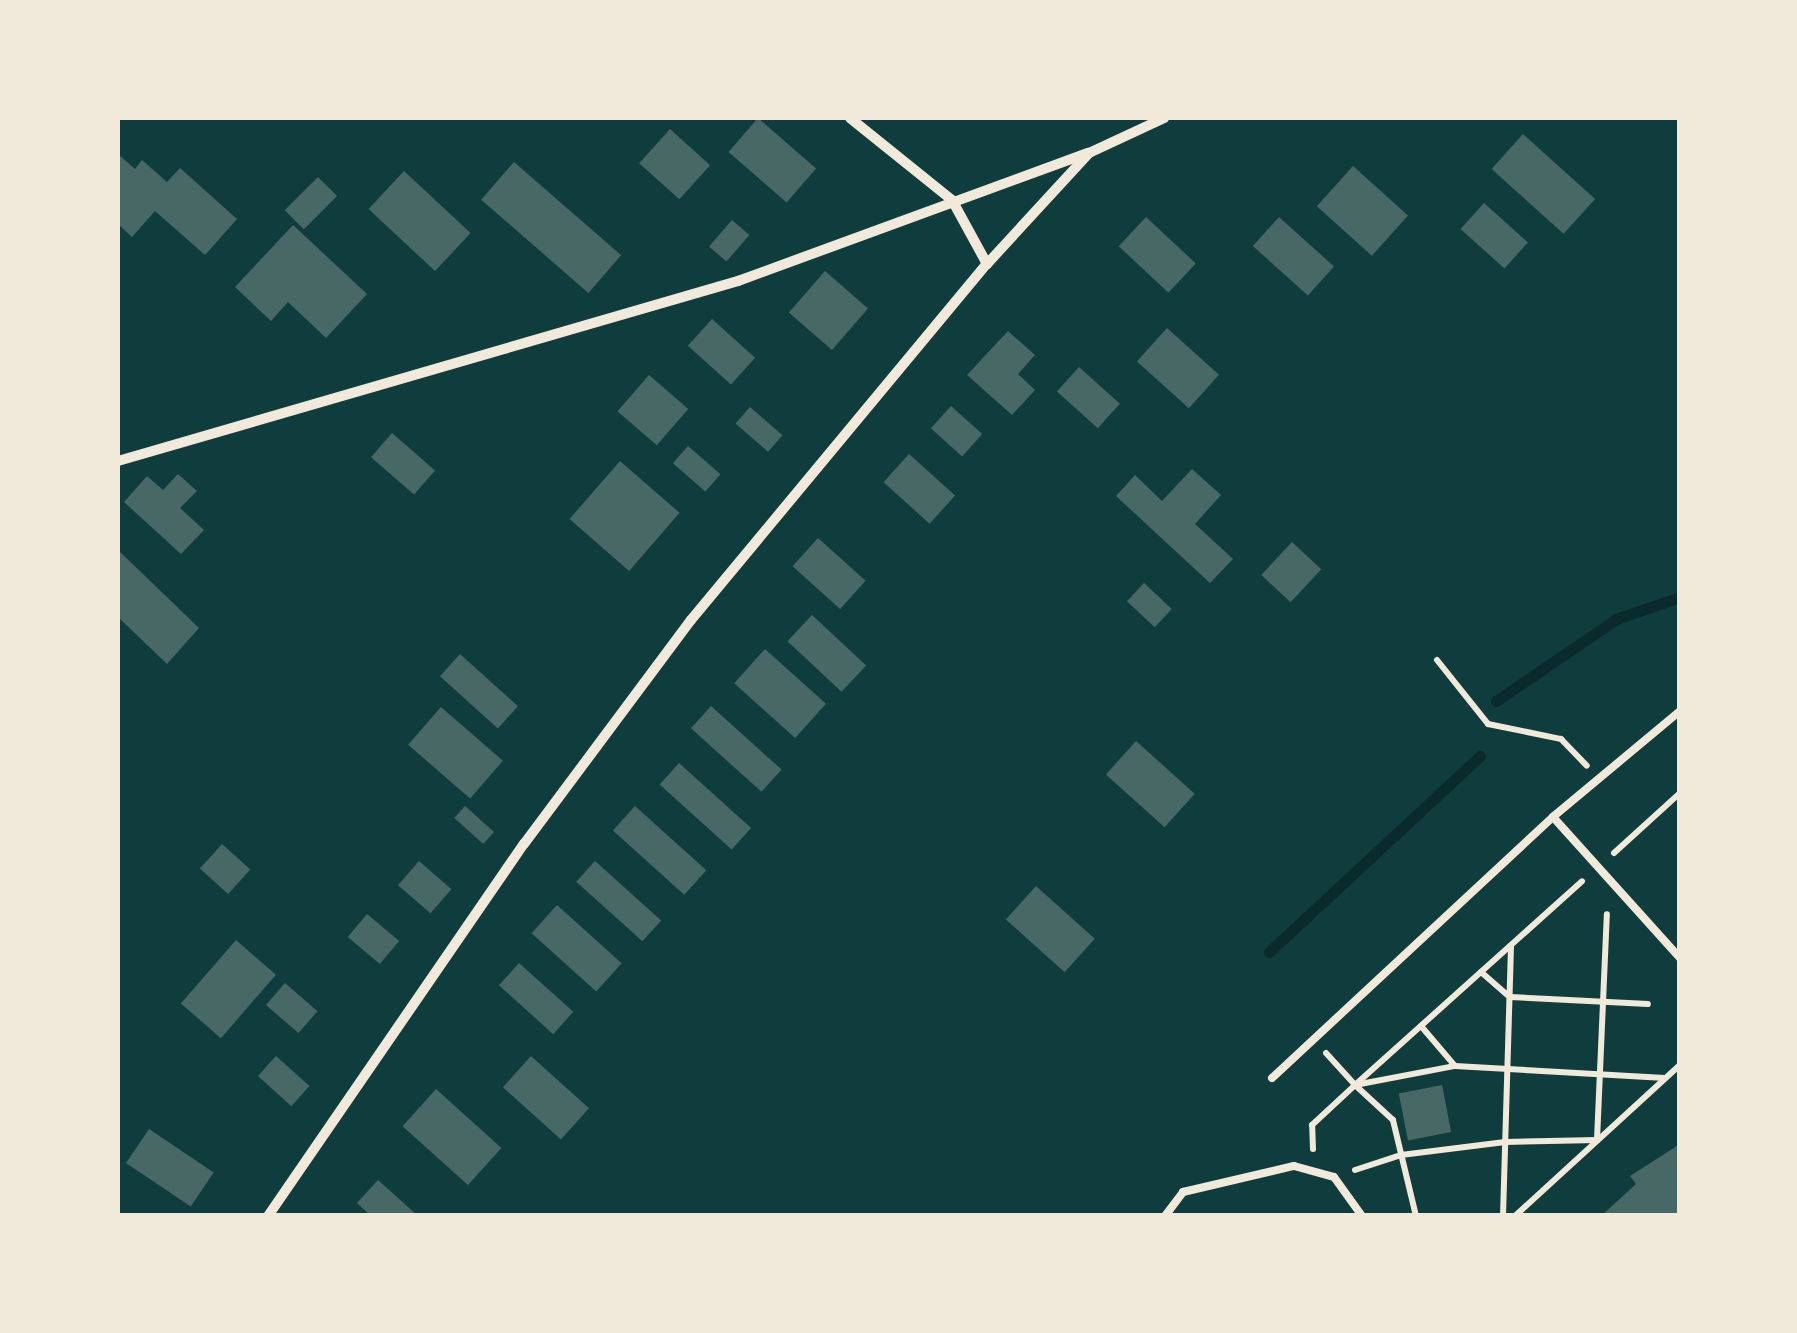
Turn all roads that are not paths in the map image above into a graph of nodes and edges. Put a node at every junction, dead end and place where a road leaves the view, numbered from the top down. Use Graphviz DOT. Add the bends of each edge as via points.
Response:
graph roads {
  1 [pos="850,118"];
  2 [pos="1164,118"];
  3 [pos="1089,153"];
  4 [pos="952,200"];
  5 [pos="987,264"];
  6 [pos="118,461"];
  7 [pos="1680,711"];
  8 [pos="1553,817"];
  9 [pos="1680,958"];
  10 [pos="1272,1078"];
  11 [pos="268,1216"];
  12 [pos="1164,1216"];
  13 [pos="1362,1216"];
  1 -- 4 [label="street"];
  2 -- 3 [label="street"];
  3 -- 4 [label="street"];
  3 -- 5 [label="street"];
  4 -- 5 [label="street"];
  4 -- 6 [label="street" via="738,281"];
  5 -- 11 [label="street" via="605,732"];
  7 -- 8 [label="lane"];
  8 -- 9 [label="lane"];
  8 -- 10 [label="lane"];
  12 -- 13 [label="lane" via="1183,1192 1294,1166 1334,1177"];
}
